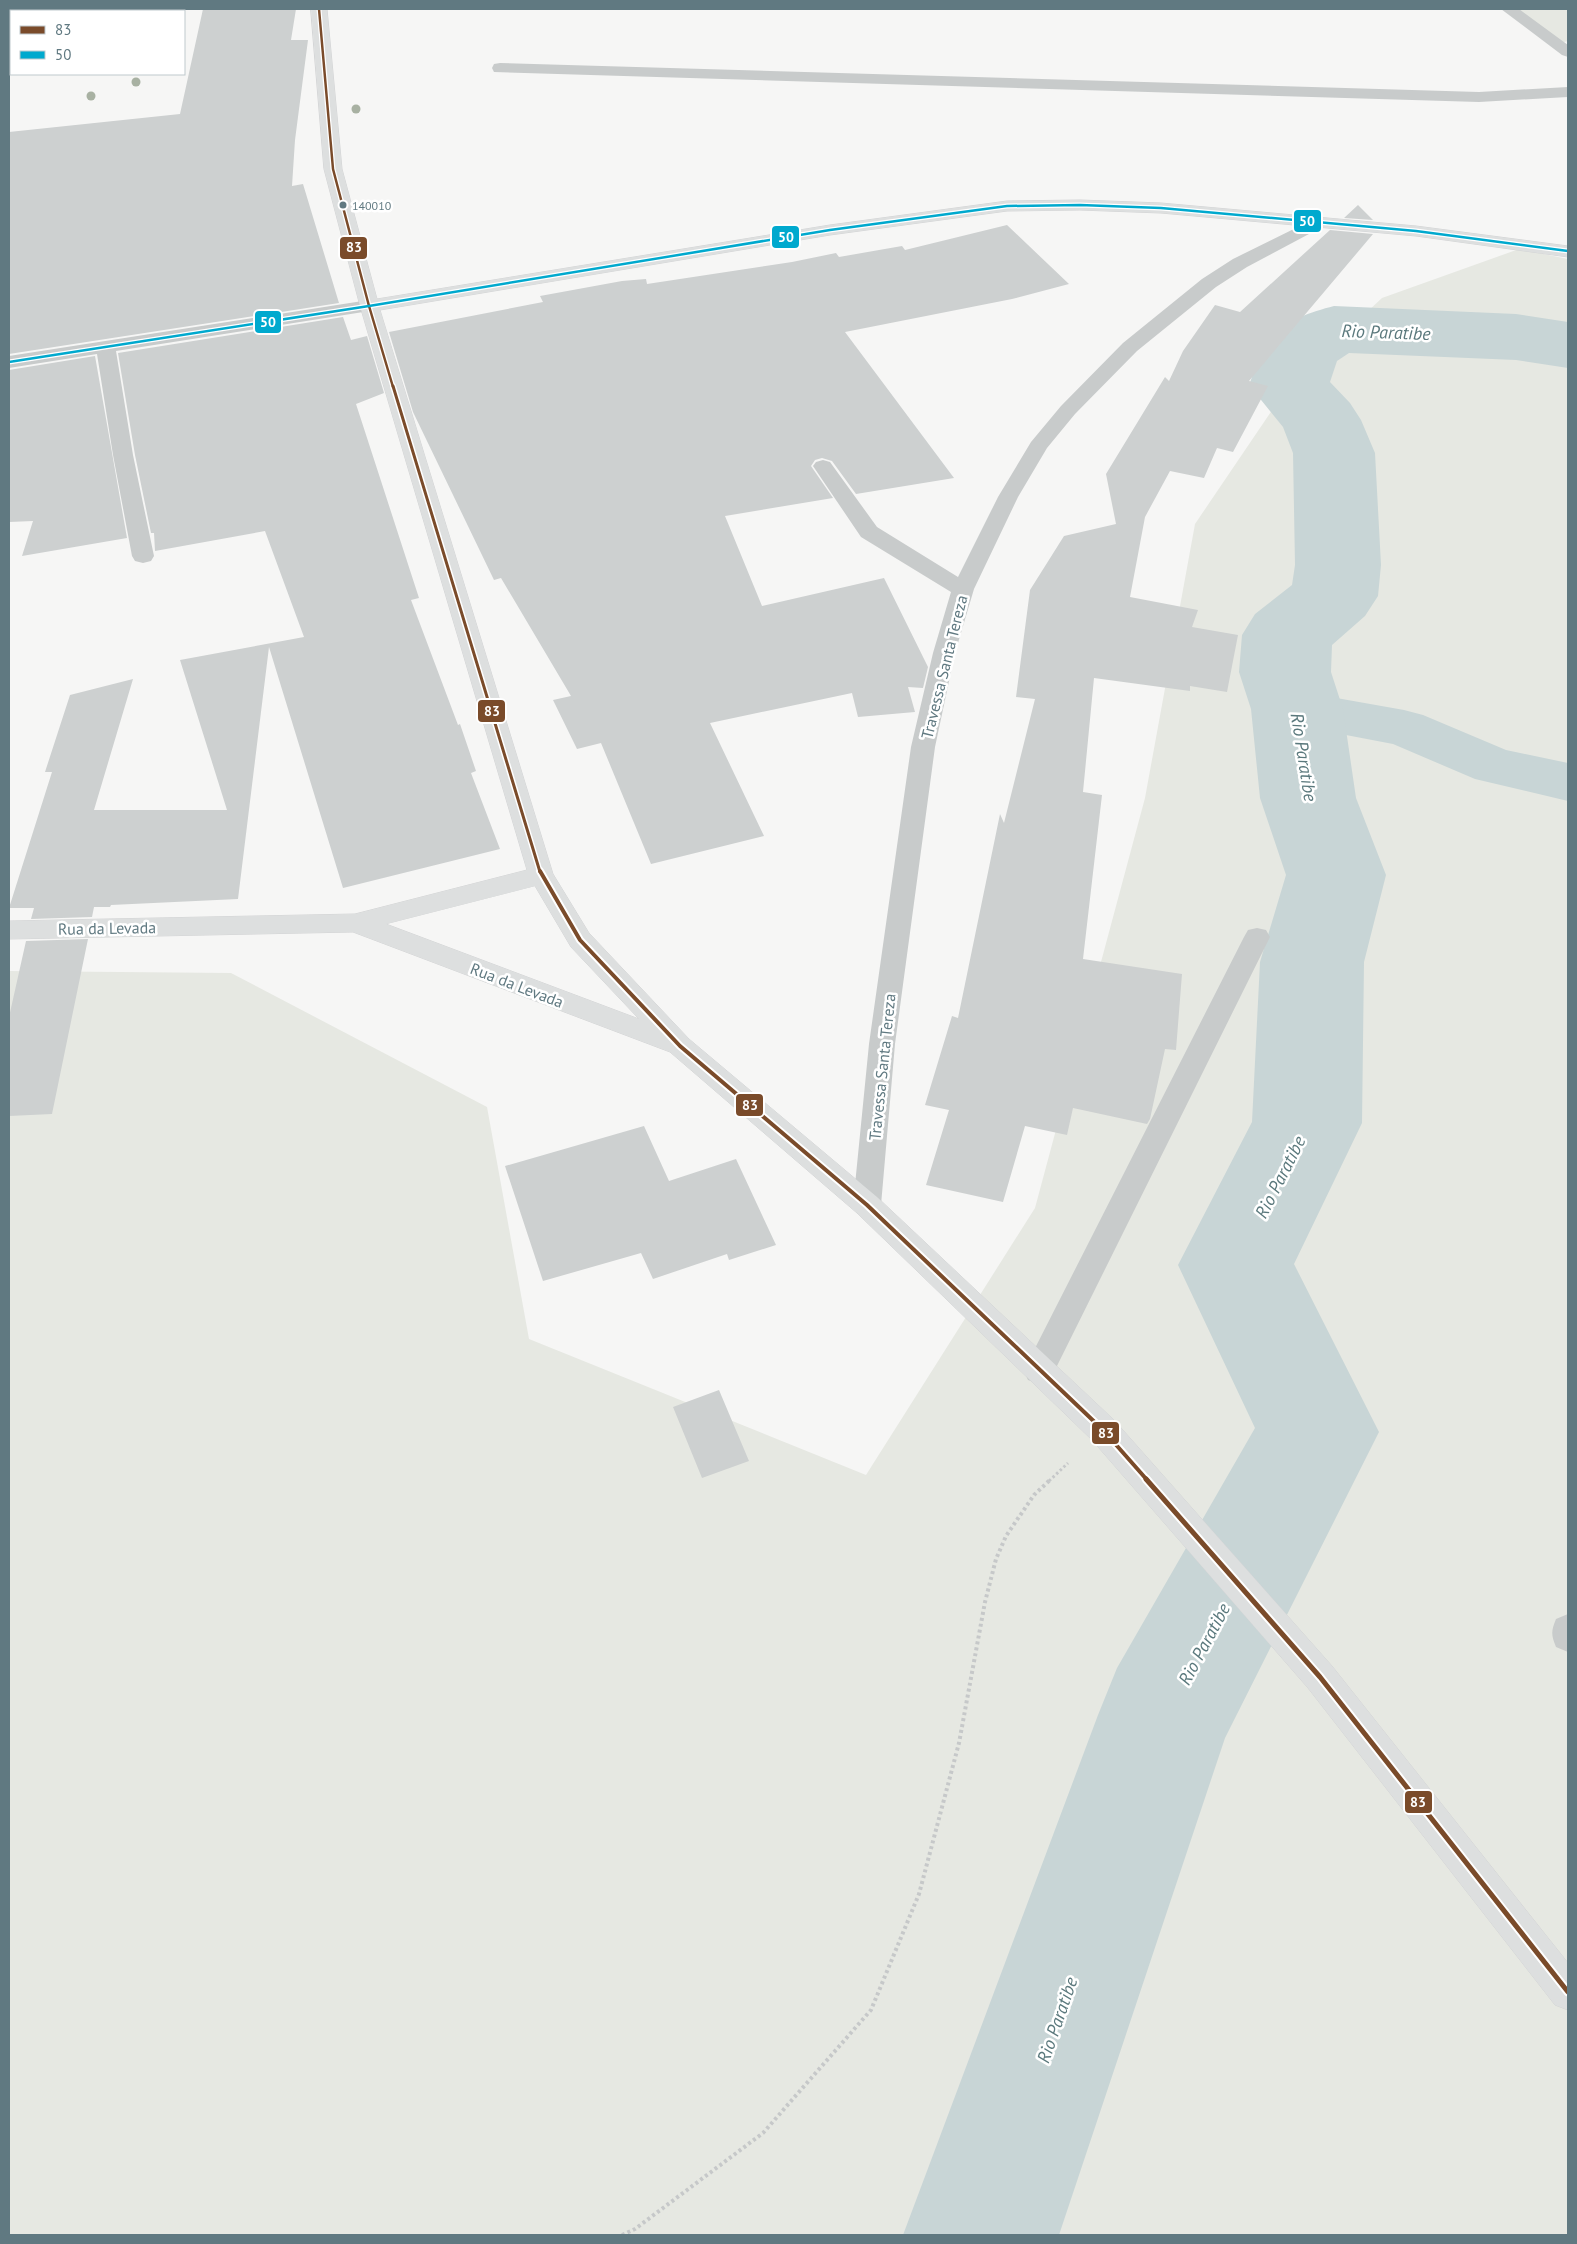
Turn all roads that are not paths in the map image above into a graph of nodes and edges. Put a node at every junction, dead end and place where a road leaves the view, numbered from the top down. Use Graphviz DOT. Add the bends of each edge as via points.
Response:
graph roads {
  1 [pos="319,9"];
  2 [pos="1509,9"];
  3 [pos="1564,46"];
  4 [pos="500,68"];
  5 [pos="1568,92"];
  6 [pos="1318,222"];
  7 [pos="1568,251"];
  8 [pos="369,306"];
  9 [pos="106,348"];
  10 [pos="9,362"];
  11 [pos="823,466"];
  12 [pos="143,556"];
  13 [pos="963,589"];
  14 [pos="541,875"];
  15 [pos="355,923"];
  16 [pos="9,930"];
  17 [pos="1257,937"];
  18 [pos="680,1046"];
  19 [pos="868,1204"];
  20 [pos="1039,1371"];
  21 [pos="1568,1630"];
  22 [pos="1568,1636"];
  23 [pos="1568,1992"];
  1 -- 8 [label="main road" via="333,169"];
  2 -- 3 [label="street"];
  4 -- 5 [label="street" via="1480,97"];
  6 -- 7 [label="main road"];
  6 -- 8 [label="main road" via="1161,208 1007,206 830,230"];
  6 -- 13 [label="street, Travessa Santa Tereza" via="1209,283 1130,347 1074,403 1038,446 1008,497"];
  8 -- 9 [label="street"];
  8 -- 14 [label="main road"];
  9 -- 10 [label="street"];
  9 -- 12 [label="street"];
  11 -- 13 [label="street" via="869,532"];
  13 -- 19 [label="street, Travessa Santa Tereza" via="944,653 923,747 882,1044"];
  14 -- 15 [label="main road, Rua da Levada"];
  14 -- 18 [label="main road" via="580,940"];
  15 -- 16 [label="main road, Rua da Levada"];
  15 -- 18 [label="main road, Rua da Levada"];
  17 -- 20 [label="street"];
  18 -- 19 [label="main road"];
  19 -- 20 [label="main road"];
  20 -- 23 [label="main road" via="1103,1430 1320,1677"];
  21 -- 22 [label="street"];
}
